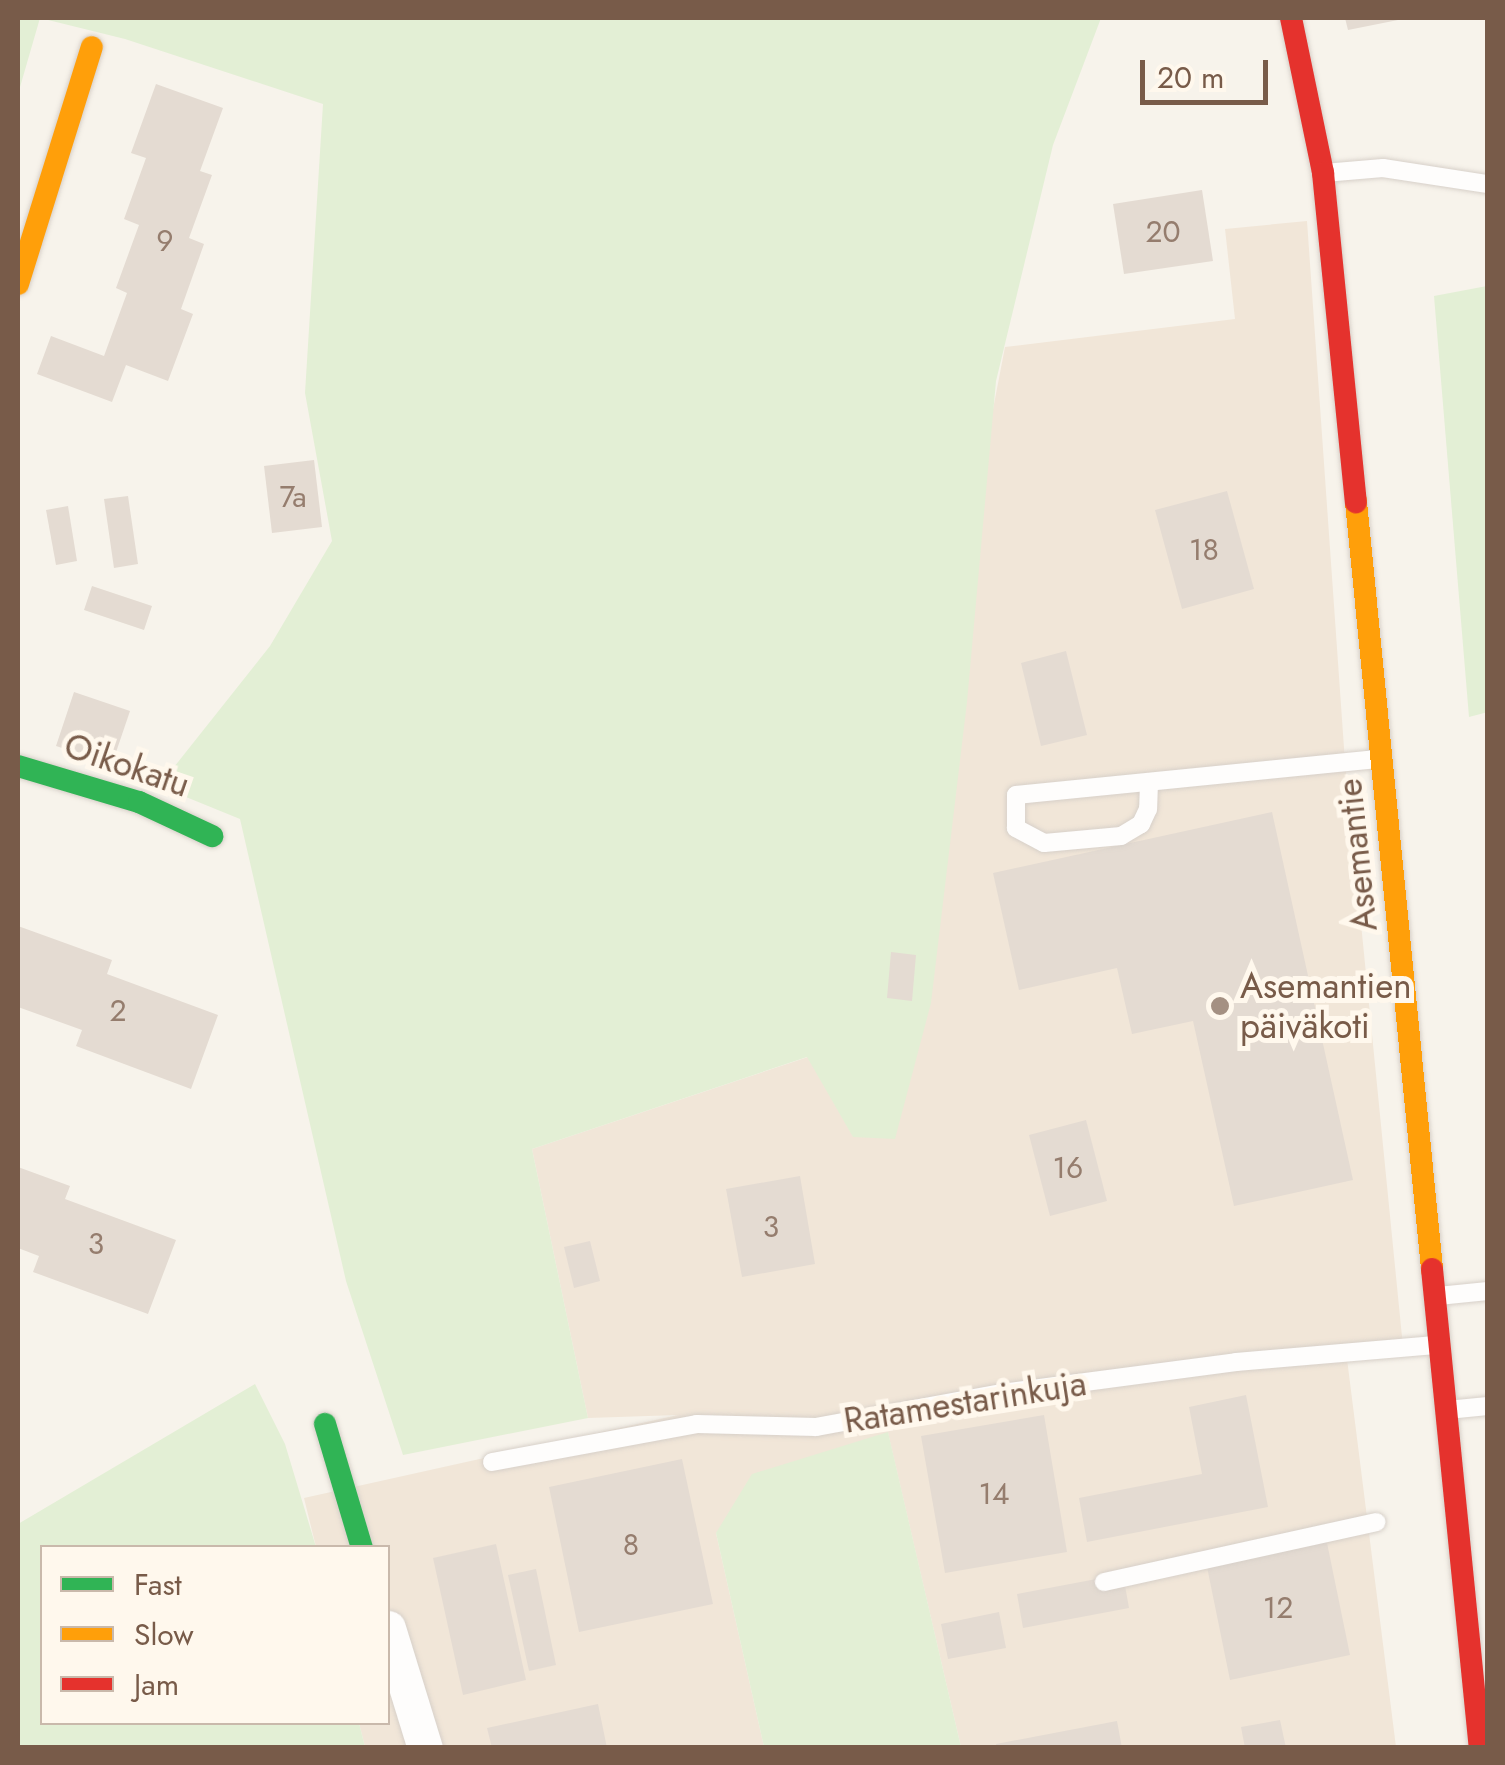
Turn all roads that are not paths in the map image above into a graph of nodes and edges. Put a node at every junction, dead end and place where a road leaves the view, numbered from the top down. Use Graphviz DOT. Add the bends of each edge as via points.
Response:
graph roads {
  1 [pos="1291,18"];
  2 [pos="92,47"];
  3 [pos="1323,173"];
  4 [pos="1488,184"];
  5 [pos="18,284"];
  6 [pos="1382,759"];
  7 [pos="18,766"];
  8 [pos="1149,783"];
  9 [pos="212,836"];
  10 [pos="1488,1291"];
  11 [pos="1436,1296"];
  12 [pos="1440,1345"];
  13 [pos="1488,1406"];
  14 [pos="1447,1410"];
  15 [pos="325,1424"];
  16 [pos="492,1462"];
  17 [pos="1376,1522"];
  18 [pos="361,1545"];
  19 [pos="1104,1582"];
  20 [pos="390,1634"];
  21 [pos="1482,1734"];
  22 [pos="425,1748"];
  1 -- 3 [label="street, Asemantie"];
  2 -- 5 [label="street"];
  3 -- 4 [label="lane" via="1383,168"];
  3 -- 6 [label="street, Asemantie"];
  6 -- 8 [label="lane"];
  6 -- 11 [label="street, Asemantie"];
  7 -- 9 [label="street, Oikokatu" via="140,802"];
  8 -- 8 [label="lane" via="1016,795 1016,828 1044,843 1121,836 1141,824"];
  10 -- 11 [label="lane"];
  11 -- 12 [label="street, Asemantie"];
  12 -- 14 [label="street, Asemantie"];
  12 -- 16 [label="lane, Ratamestarinkuja" via="1216,1364 816,1427 698,1424"];
  13 -- 14 [label="lane"];
  14 -- 21 [label="street, Asemantie"];
  15 -- 18 [label="street"];
  17 -- 19 [label="lane"];
  20 -- 22 [label="street"];
}
